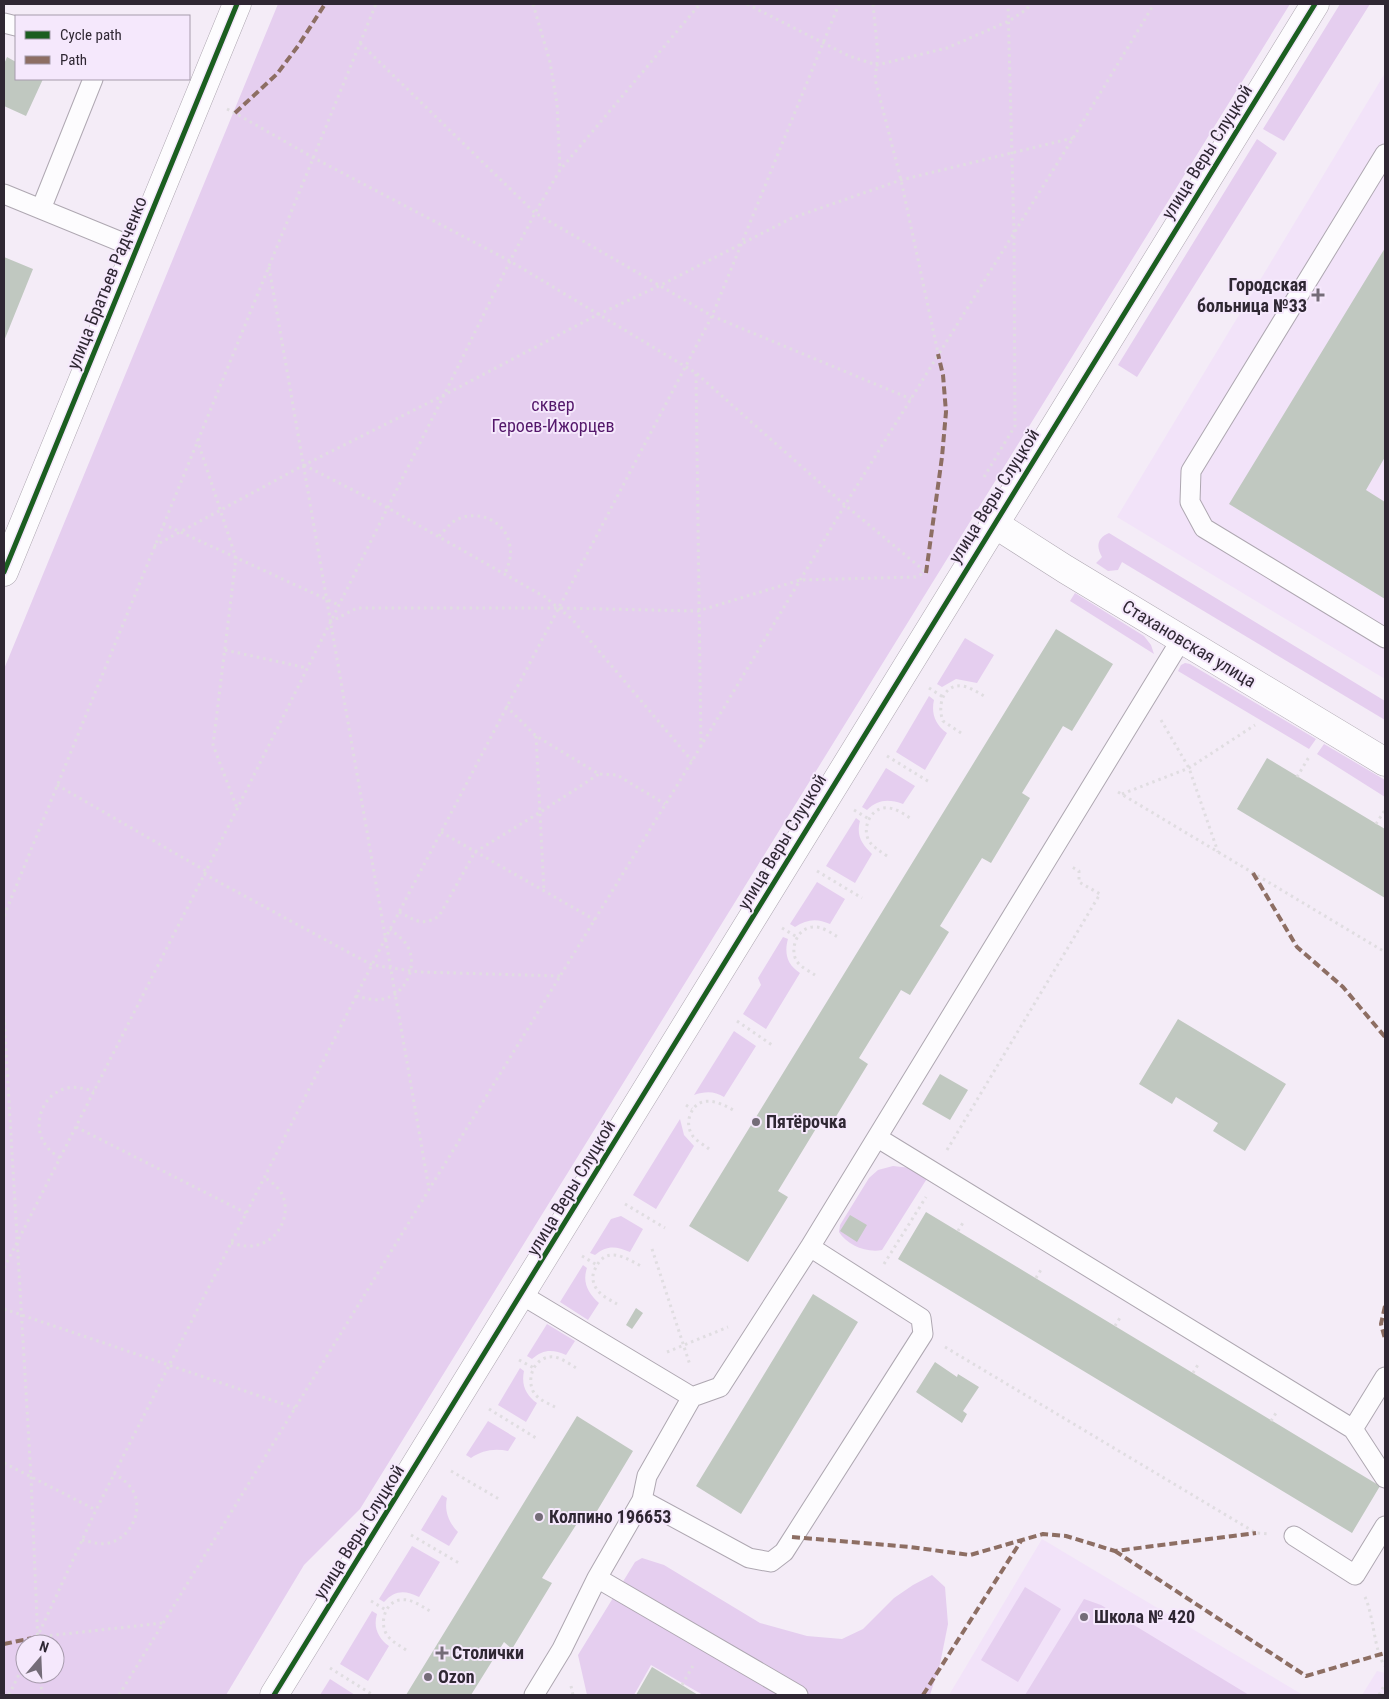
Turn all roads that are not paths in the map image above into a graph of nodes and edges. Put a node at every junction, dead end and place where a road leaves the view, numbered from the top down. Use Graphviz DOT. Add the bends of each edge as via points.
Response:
graph roads {
  1 [pos="237,4"];
  2 [pos="1315,4"];
  3 [pos="93,80"];
  4 [pos="1385,154"];
  5 [pos="4,194"];
  6 [pos="41,209"];
  7 [pos="136,248"];
  8 [pos="993,523"];
  9 [pos="4,572"];
  10 [pos="1385,638"];
  11 [pos="1181,640"];
  12 [pos="1385,762"];
  13 [pos="878,1138"];
  14 [pos="810,1247"];
  15 [pos="522,1295"];
  16 [pos="1385,1377"];
  17 [pos="696,1395"];
  18 [pos="1353,1429"];
  19 [pos="1385,1478"];
  20 [pos="642,1500"];
  21 [pos="1385,1526"];
  22 [pos="1294,1536"];
  23 [pos="598,1578"];
  24 [pos="274,1695"];
  25 [pos="534,1695"];
  26 [pos="798,1695"];
  1 -- 7 [label="street, улица Братьев Радченко"];
  2 -- 8 [label="street, улица Веры Слуцкой"];
  3 -- 6 [label="lane"];
  4 -- 10 [label="lane" via="1191,471 1190,502 1204,528"];
  5 -- 6 [label="lane"];
  6 -- 7 [label="lane"];
  7 -- 9 [label="street, улица Братьев Радченко"];
  8 -- 11 [label="street, Стахановская улица"];
  8 -- 15 [label="street, улица Веры Слуцкой"];
  11 -- 12 [label="street, Стахановская улица"];
  11 -- 13 [label="lane"];
  13 -- 14 [label="lane"];
  13 -- 18 [label="lane"];
  14 -- 17 [label="lane" via="720,1387"];
  14 -- 20 [label="lane" via="921,1318 923,1334 784,1552 770,1562 749,1558"];
  15 -- 17 [label="lane" via="639,1366"];
  15 -- 24 [label="street, улица Веры Слуцкой"];
  16 -- 18 [label="lane"];
  17 -- 20 [label="lane" via="647,1476"];
  18 -- 19 [label="lane"];
  20 -- 23 [label="lane"];
  21 -- 22 [label="lane" via="1355,1575"];
  23 -- 25 [label="lane" via="562,1650"];
  23 -- 26 [label="lane"];
}
